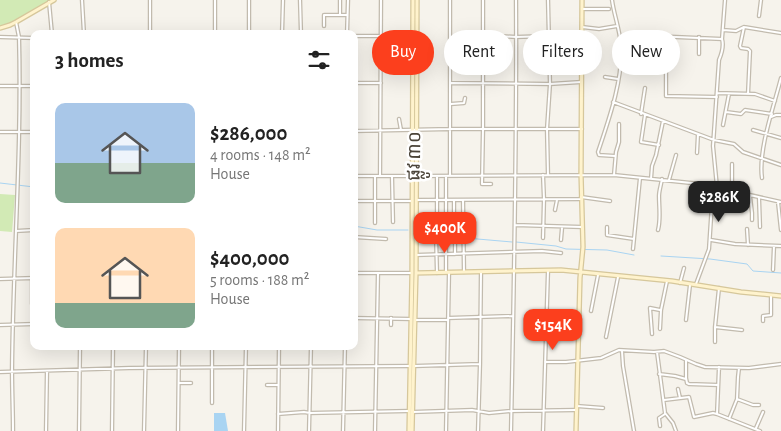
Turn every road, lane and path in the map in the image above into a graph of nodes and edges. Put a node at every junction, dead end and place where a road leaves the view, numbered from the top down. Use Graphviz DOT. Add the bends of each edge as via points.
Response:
graph roads {
  1 [pos="54,0"];
  2 [pos="82,0"];
  3 [pos="150,0"];
  4 [pos="215,0"];
  5 [pos="249,0"];
  6 [pos="283,0"];
  7 [pos="300,0"];
  8 [pos="340,0"];
  9 [pos="348,0"];
  10 [pos="381,0"];
  11 [pos="414,0"];
  12 [pos="417,0"];
  13 [pos="450,0"];
  14 [pos="484,0"];
  15 [pos="516,0"];
  16 [pos="548,0"];
  17 [pos="582,0"];
  18 [pos="612,0"];
  19 [pos="725,0"];
  20 [pos="761,0"];
  21 [pos="49,2"];
  22 [pos="582,9"];
  23 [pos="609,9"];
  24 [pos="340,15"];
  25 [pos="347,15"];
  26 [pos="759,16"];
  27 [pos="16,22"];
  28 [pos="324,26"];
  29 [pos="617,26"];
  30 [pos="582,27"];
  31 [pos="744,27"];
  32 [pos="0,28"];
  33 [pos="52,30"];
  34 [pos="84,30"];
  35 [pos="150,30"];
  36 [pos="215,30"];
  37 [pos="249,30"];
  38 [pos="282,30"];
  39 [pos="301,30"];
  40 [pos="347,30"];
  41 [pos="381,30"];
  42 [pos="416,30"];
  43 [pos="416,30"];
  44 [pos="483,30"];
  45 [pos="548,30"];
  46 [pos="618,30"];
  47 [pos="723,30"];
  48 [pos="781,33"];
  49 [pos="358,36"];
  50 [pos="19,37"];
  51 [pos="372,37"];
  52 [pos="513,37"];
  53 [pos="516,37"];
  54 [pos="523,37"];
  55 [pos="699,37"];
  56 [pos="0,38"];
  57 [pos="30,38"];
  58 [pos="722,39"];
  59 [pos="698,54"];
  60 [pos="381,75"];
  61 [pos="416,75"];
  62 [pos="484,75"];
  63 [pos="550,75"];
  64 [pos="619,75"];
  65 [pos="605,77"];
  66 [pos="781,78"];
  67 [pos="618,80"];
  68 [pos="582,82"];
  69 [pos="358,83"];
  70 [pos="381,83"];
  71 [pos="516,83"];
  72 [pos="451,84"];
  73 [pos="484,84"];
  74 [pos="550,84"];
  75 [pos="0,86"];
  76 [pos="19,86"];
  77 [pos="30,86"];
  78 [pos="645,88"];
  79 [pos="717,93"];
  80 [pos="729,94"];
  81 [pos="748,94"];
  82 [pos="717,97"];
  83 [pos="465,98"];
  84 [pos="775,101"];
  85 [pos="613,102"];
  86 [pos="451,104"];
  87 [pos="726,112"];
  88 [pos="641,114"];
  89 [pos="645,115"];
  90 [pos="781,115"];
  91 [pos="771,116"];
  92 [pos="399,120"];
  93 [pos="663,121"];
  94 [pos="619,124"];
  95 [pos="723,125"];
  96 [pos="451,129"];
  97 [pos="484,129"];
  98 [pos="515,129"];
  99 [pos="547,129"];
  100 [pos="582,129"];
  101 [pos="400,130"];
  102 [pos="415,130"];
  103 [pos="753,130"];
  104 [pos="358,131"];
  105 [pos="380,131"];
  106 [pos="0,132"];
  107 [pos="20,132"];
  108 [pos="30,132"];
  109 [pos="698,134"];
  110 [pos="766,134"];
  111 [pos="781,138"];
  112 [pos="714,140"];
  113 [pos="659,145"];
  114 [pos="697,153"];
  115 [pos="676,155"];
  116 [pos="615,156"];
  117 [pos="762,158"];
  118 [pos="732,164"];
  119 [pos="781,165"];
  120 [pos="581,174"];
  121 [pos="450,175"];
  122 [pos="515,175"];
  123 [pos="543,175"];
  124 [pos="548,175"];
  125 [pos="614,175"];
  126 [pos="358,176"];
  127 [pos="375,176"];
  128 [pos="380,176"];
  129 [pos="414,176"];
  130 [pos="437,176"];
  131 [pos="446,176"];
  132 [pos="482,176"];
  133 [pos="392,177"];
  134 [pos="640,178"];
  135 [pos="651,178"];
  136 [pos="762,178"];
  137 [pos="662,179"];
  138 [pos="669,180"];
  139 [pos="491,184"];
  140 [pos="715,187"];
  141 [pos="732,192"];
  142 [pos="744,194"];
  143 [pos="750,196"];
  144 [pos="581,198"];
  145 [pos="759,198"];
  146 [pos="446,199"];
  147 [pos="454,199"];
  148 [pos="463,199"];
  149 [pos="516,199"];
  150 [pos="544,199"];
  151 [pos="557,199"];
  152 [pos="414,200"];
  153 [pos="437,200"];
  154 [pos="358,201"];
  155 [pos="374,201"];
  156 [pos="392,201"];
  157 [pos="610,202"];
  158 [pos="779,202"];
  159 [pos="555,210"];
  160 [pos="742,211"];
  161 [pos="752,220"];
  162 [pos="375,222"];
  163 [pos="392,222"];
  164 [pos="515,225"];
  165 [pos="436,226"];
  166 [pos="543,226"];
  167 [pos="562,227"];
  168 [pos="583,227"];
  169 [pos="607,227"];
  170 [pos="760,227"];
  171 [pos="454,228"];
  172 [pos="747,229"];
  173 [pos="30,230"];
  174 [pos="658,230"];
  175 [pos="781,230"];
  176 [pos="16,231"];
  177 [pos="436,235"];
  178 [pos="358,237"];
  179 [pos="455,238"];
  180 [pos="543,238"];
  181 [pos="386,239"];
  182 [pos="634,239"];
  183 [pos="561,240"];
  184 [pos="710,240"];
  185 [pos="748,245"];
  186 [pos="774,246"];
  187 [pos="781,246"];
  188 [pos="633,249"];
  189 [pos="514,252"];
  190 [pos="561,253"];
  191 [pos="416,254"];
  192 [pos="437,254"];
  193 [pos="446,254"];
  194 [pos="455,254"];
  195 [pos="464,254"];
  196 [pos="684,268"];
  197 [pos="548,270"];
  198 [pos="773,270"];
  199 [pos="514,271"];
  200 [pos="448,272"];
  201 [pos="464,272"];
  202 [pos="481,272"];
  203 [pos="581,272"];
  204 [pos="358,273"];
  205 [pos="378,273"];
  206 [pos="414,273"];
  207 [pos="437,273"];
  208 [pos="598,275"];
  209 [pos="618,277"];
  210 [pos="15,278"];
  211 [pos="30,278"];
  212 [pos="0,279"];
  213 [pos="667,281"];
  214 [pos="680,282"];
  215 [pos="690,284"];
  216 [pos="696,285"];
  217 [pos="719,288"];
  218 [pos="771,295"];
  219 [pos="781,296"];
  220 [pos="661,310"];
  221 [pos="591,311"];
  222 [pos="513,316"];
  223 [pos="528,316"];
  224 [pos="546,316"];
  225 [pos="481,317"];
  226 [pos="358,318"];
  227 [pos="378,318"];
  228 [pos="391,318"];
  229 [pos="413,319"];
  230 [pos="448,319"];
  231 [pos="686,320"];
  232 [pos="763,321"];
  233 [pos="30,324"];
  234 [pos="0,325"];
  235 [pos="13,325"];
  236 [pos="391,325"];
  237 [pos="715,327"];
  238 [pos="660,329"];
  239 [pos="742,330"];
  240 [pos="652,334"];
  241 [pos="606,337"];
  242 [pos="715,342"];
  243 [pos="80,350"];
  244 [pos="113,350"];
  245 [pos="146,350"];
  246 [pos="179,350"];
  247 [pos="212,350"];
  248 [pos="246,350"];
  249 [pos="279,350"];
  250 [pos="311,350"];
  251 [pos="345,350"];
  252 [pos="622,351"];
  253 [pos="656,352"];
  254 [pos="578,360"];
  255 [pos="686,360"];
  256 [pos="545,362"];
  257 [pos="447,364"];
  258 [pos="480,364"];
  259 [pos="781,364"];
  260 [pos="376,365"];
  261 [pos="311,366"];
  262 [pos="344,366"];
  263 [pos="412,366"];
  264 [pos="279,367"];
  265 [pos="719,367"];
  266 [pos="179,368"];
  267 [pos="212,368"];
  268 [pos="245,368"];
  269 [pos="739,368"];
  270 [pos="112,369"];
  271 [pos="146,369"];
  272 [pos="80,370"];
  273 [pos="47,371"];
  274 [pos="0,372"];
  275 [pos="12,372"];
  276 [pos="659,374"];
  277 [pos="686,379"];
  278 [pos="179,383"];
  279 [pos="191,383"];
  280 [pos="278,384"];
  281 [pos="267,385"];
  282 [pos="718,385"];
  283 [pos="678,389"];
  284 [pos="680,398"];
  285 [pos="664,400"];
  286 [pos="737,400"];
  287 [pos="212,403"];
  288 [pos="759,405"];
  289 [pos="577,408"];
  290 [pos="603,408"];
  291 [pos="544,410"];
  292 [pos="411,411"];
  293 [pos="446,411"];
  294 [pos="478,411"];
  295 [pos="511,411"];
  296 [pos="310,412"];
  297 [pos="343,412"];
  298 [pos="375,412"];
  299 [pos="763,412"];
  300 [pos="665,413"];
  301 [pos="278,414"];
  302 [pos="717,414"];
  303 [pos="729,418"];
  304 [pos="660,426"];
  305 [pos="755,429"];
  306 [pos="13,431"];
  307 [pos="46,431"];
  308 [pos="79,431"];
  309 [pos="112,431"];
  310 [pos="144,431"];
  311 [pos="178,431"];
  312 [pos="244,431"];
  313 [pos="278,431"];
  314 [pos="309,431"];
  315 [pos="343,431"];
  316 [pos="375,431"];
  317 [pos="410,431"];
  318 [pos="446,431"];
  319 [pos="478,431"];
  320 [pos="511,431"];
  321 [pos="543,431"];
  322 [pos="576,431"];
  323 [pos="634,431"];
  324 [pos="676,431"];
  325 [pos="759,431"];
  1 -- 21 [label="street"];
  2 -- 34 [label="street"];
  3 -- 35 [label="street"];
  4 -- 36 [label="street"];
  5 -- 37 [label="street"];
  6 -- 38 [label="street"];
  7 -- 39 [label="street"];
  8 -- 24 [label="street"];
  9 -- 25 [label="street"];
  10 -- 41 [label="street"];
  11 -- 42 [label="street, ផ្លូវ ៣០"];
  12 -- 43 [label="street, ផ្លូវ ៣០"];
  13 -- 72 [label="street"];
  14 -- 44 [label="street"];
  15 -- 53 [label="street"];
  16 -- 45 [label="street"];
  17 -- 22 [label="street"];
  18 -- 29 [label="street"];
  19 -- 47 [label="street"];
  20 -- 26 [label="street"];
  21 -- 27 [label="street"];
  21 -- 33 [label="street"];
  22 -- 23 [label="street"];
  22 -- 30 [label="street"];
  24 -- 25 [label="street"];
  24 -- 28 [label="street" via="324,15"];
  25 -- 40 [label="street"];
  27 -- 32 [label="street"];
  27 -- 50 [label="street"];
  29 -- 30 [label="street"];
  29 -- 46 [label="street"];
  30 -- 68 [label="street"];
  31 -- 47 [label="street" via="736,31"];
  31 -- 48 [label="street"];
  31 -- 81 [label="street" via="740,47 750,51"];
  47 -- 58 [label="street"];
  49 -- 51 [label="street"];
  50 -- 56 [label="street"];
  50 -- 57 [label="street"];
  50 -- 76 [label="street"];
  52 -- 53 [label="street"];
  53 -- 54 [label="street"];
  53 -- 71 [label="street"];
  55 -- 58 [label="street"];
  55 -- 59 [label="street"];
  55 -- 82 [label="street" via="654,36 652,56 667,58 666,96"];
  58 -- 79 [label="street"];
  60 -- 70 [label="street"];
  61 -- 102 [label="street, ផ្លូវ ៣០"];
  62 -- 73 [label="street"];
  63 -- 74 [label="street"];
  64 -- 67 [label="street"];
  65 -- 67 [label="street"];
  66 -- 84 [label="street"];
  67 -- 85 [label="street"];
  68 -- 74 [label="street"];
  68 -- 100 [label="street"];
  69 -- 70 [label="street"];
  70 -- 105 [label="street"];
  71 -- 73 [label="street"];
  71 -- 74 [label="street"];
  71 -- 98 [label="street"];
  72 -- 73 [label="street"];
  72 -- 86 [label="street"];
  73 -- 97 [label="street"];
  74 -- 99 [label="street"];
  75 -- 76 [label="street"];
  76 -- 77 [label="street"];
  76 -- 107 [label="street"];
  78 -- 88 [label="street"];
  79 -- 80 [label="street"];
  79 -- 82 [label="street"];
  80 -- 81 [label="street"];
  80 -- 87 [label="street"];
  81 -- 84 [label="street"];
  82 -- 112 [label="street"];
  83 -- 86 [label="street" via="464,103"];
  84 -- 91 [label="street"];
  85 -- 88 [label="street"];
  85 -- 116 [label="street" via="598,154"];
  86 -- 96 [label="street"];
  87 -- 91 [label="street" via="741,114 745,110"];
  87 -- 95 [label="street"];
  88 -- 89 [label="street"];
  89 -- 93 [label="street"];
  89 -- 113 [label="street" via="641,142"];
  90 -- 91 [label="street"];
  91 -- 110 [label="street"];
  92 -- 101 [label="street"];
  93 -- 109 [label="street"];
  93 -- 113 [label="street"];
  94 -- 116 [label="street"];
  96 -- 97 [label="street"];
  96 -- 102 [label="street"];
  96 -- 121 [label="street"];
  97 -- 98 [label="street"];
  97 -- 132 [label="street"];
  98 -- 99 [label="street"];
  98 -- 122 [label="street"];
  99 -- 100 [label="street"];
  99 -- 124 [label="street"];
  100 -- 120 [label="street"];
  101 -- 102 [label="street"];
  101 -- 105 [label="street"];
  102 -- 129 [label="street, ផ្លូវ ៣០"];
  103 -- 110 [label="street"];
  104 -- 105 [label="street"];
  105 -- 128 [label="street"];
  106 -- 107 [label="street"];
  107 -- 108 [label="street"];
  107 -- 176 [label="street"];
  109 -- 112 [label="street"];
  109 -- 114 [label="street"];
  110 -- 111 [label="street"];
  110 -- 117 [label="street"];
  112 -- 117 [label="street" via="734,144 742,151"];
  112 -- 140 [label="street"];
  113 -- 135 [label="street"];
  115 -- 138 [label="street"];
  116 -- 125 [label="street"];
  117 -- 119 [label="street"];
  117 -- 136 [label="street"];
  118 -- 141 [label="street"];
  120 -- 124 [label="street"];
  120 -- 125 [label="street"];
  120 -- 144 [label="street"];
  121 -- 131 [label="street"];
  121 -- 132 [label="street"];
  122 -- 123 [label="street"];
  122 -- 132 [label="street"];
  122 -- 149 [label="street"];
  123 -- 124 [label="street"];
  123 -- 150 [label="street"];
  125 -- 134 [label="street"];
  126 -- 127 [label="street"];
  127 -- 128 [label="street"];
  127 -- 155 [label="street"];
  128 -- 133 [label="street"];
  129 -- 130 [label="street"];
  129 -- 133 [label="street"];
  129 -- 152 [label="street, ផ្លូវ ៣០"];
  130 -- 131 [label="street"];
  130 -- 153 [label="street"];
  131 -- 146 [label="street"];
  132 -- 139 [label="street" via="482,184"];
  133 -- 156 [label="street"];
  134 -- 135 [label="street"];
  134 -- 182 [label="street"];
  135 -- 137 [label="street"];
  137 -- 138 [label="street"];
  137 -- 174 [label="street"];
  138 -- 140 [label="street"];
  140 -- 141 [label="street"];
  140 -- 184 [label="street"];
  141 -- 142 [label="street"];
  142 -- 143 [label="street"];
  142 -- 160 [label="street"];
  143 -- 145 [label="street"];
  143 -- 161 [label="street"];
  144 -- 151 [label="street"];
  144 -- 157 [label="street"];
  144 -- 168 [label="street"];
  145 -- 158 [label="street"];
  145 -- 170 [label="street"];
  146 -- 147 [label="street"];
  146 -- 153 [label="street"];
  146 -- 193 [label="street"];
  147 -- 148 [label="street"];
  147 -- 171 [label="street"];
  148 -- 149 [label="street"];
  148 -- 195 [label="street"];
  149 -- 150 [label="street"];
  149 -- 164 [label="street"];
  150 -- 151 [label="street"];
  150 -- 166 [label="street"];
  151 -- 159 [label="street"];
  152 -- 153 [label="street"];
  152 -- 156 [label="street"];
  152 -- 191 [label="street, ផ្លូវ ៣០"];
  152 -- 206 [label="street, ផ្លូវ ៣០"];
  153 -- 165 [label="street"];
  154 -- 155 [label="street"];
  155 -- 156 [label="street"];
  155 -- 162 [label="street"];
  156 -- 163 [label="street"];
  158 -- 175 [label="street"];
  164 -- 166 [label="street"];
  164 -- 189 [label="street"];
  166 -- 167 [label="street"];
  166 -- 180 [label="street"];
  167 -- 168 [label="street"];
  167 -- 183 [label="street"];
  168 -- 203 [label="street"];
  169 -- 182 [label="street" via="607,235"];
  172 -- 185 [label="street"];
  173 -- 176 [label="street"];
  176 -- 210 [label="street"];
  177 -- 192 [label="street"];
  178 -- 181 [label="street"];
  179 -- 194 [label="street"];
  182 -- 188 [label="street"];
  184 -- 185 [label="street"];
  184 -- 216 [label="street"];
  185 -- 186 [label="street"];
  186 -- 187 [label="street"];
  186 -- 198 [label="street"];
  189 -- 190 [label="street"];
  189 -- 195 [label="street"];
  189 -- 199 [label="street"];
  191 -- 192 [label="street"];
  191 -- 206 [label="street, ផ្លូវ ៣០"];
  192 -- 193 [label="street"];
  192 -- 207 [label="street"];
  193 -- 194 [label="street"];
  193 -- 200 [label="street"];
  194 -- 195 [label="street"];
  195 -- 201 [label="street"];
  196 -- 214 [label="street"];
  197 -- 199 [label="street"];
  197 -- 203 [label="street"];
  197 -- 224 [label="street"];
  199 -- 202 [label="street"];
  199 -- 222 [label="street"];
  200 -- 201 [label="street"];
  200 -- 207 [label="street"];
  200 -- 230 [label="street"];
  201 -- 202 [label="street"];
  202 -- 225 [label="street"];
  203 -- 208 [label="street"];
  203 -- 254 [label="street"];
  204 -- 205 [label="street"];
  205 -- 206 [label="street"];
  205 -- 227 [label="street"];
  206 -- 207 [label="street"];
  206 -- 229 [label="street, ផ្លូវ ៣០"];
  208 -- 209 [label="street"];
  208 -- 221 [label="street"];
  209 -- 213 [label="street"];
  209 -- 241 [label="street"];
  210 -- 211 [label="street"];
  210 -- 212 [label="street"];
  210 -- 235 [label="street"];
  213 -- 214 [label="street"];
  213 -- 220 [label="street"];
  214 -- 215 [label="street"];
  215 -- 216 [label="street"];
  215 -- 231 [label="street"];
  216 -- 217 [label="street"];
  217 -- 218 [label="street"];
  217 -- 237 [label="street"];
  218 -- 219 [label="street"];
  218 -- 232 [label="street" via="771,315 764,315"];
  220 -- 238 [label="street"];
  220 -- 240 [label="street" via="650,308"];
  222 -- 225 [label="street"];
  222 -- 295 [label="street"];
  223 -- 224 [label="street"];
  224 -- 256 [label="street"];
  225 -- 230 [label="street"];
  225 -- 258 [label="street"];
  226 -- 227 [label="street"];
  227 -- 228 [label="street"];
  227 -- 260 [label="street"];
  228 -- 229 [label="street"];
  228 -- 236 [label="street"];
  229 -- 230 [label="street"];
  229 -- 263 [label="street, ផ្លូវ ៣០"];
  230 -- 257 [label="street"];
  233 -- 235 [label="street"];
  234 -- 235 [label="street"];
  235 -- 275 [label="street"];
  237 -- 239 [label="street"];
  237 -- 242 [label="street"];
  243 -- 272 [label="street"];
  244 -- 270 [label="street"];
  245 -- 271 [label="street"];
  246 -- 266 [label="street"];
  247 -- 267 [label="street"];
  248 -- 268 [label="street"];
  249 -- 264 [label="street"];
  250 -- 261 [label="street"];
  251 -- 262 [label="street"];
  252 -- 253 [label="street"];
  252 -- 254 [label="street" via="601,358"];
  252 -- 323 [label="street"];
  253 -- 255 [label="street" via="668,352"];
  253 -- 276 [label="street"];
  254 -- 256 [label="street"];
  254 -- 289 [label="street"];
  255 -- 265 [label="street" via="702,366"];
  255 -- 277 [label="street"];
  256 -- 291 [label="street"];
  257 -- 258 [label="street"];
  257 -- 263 [label="street"];
  257 -- 293 [label="street"];
  258 -- 294 [label="street"];
  259 -- 269 [label="street"];
  260 -- 262 [label="street"];
  260 -- 263 [label="street"];
  260 -- 298 [label="street"];
  261 -- 262 [label="street"];
  261 -- 264 [label="street"];
  261 -- 296 [label="street"];
  262 -- 297 [label="street"];
  263 -- 292 [label="street, ផ្លូវ ៣០"];
  264 -- 268 [label="street"];
  264 -- 280 [label="street"];
  265 -- 269 [label="street"];
  265 -- 282 [label="street"];
  266 -- 267 [label="street"];
  266 -- 271 [label="street"];
  266 -- 278 [label="street"];
  267 -- 268 [label="street"];
  267 -- 287 [label="street"];
  268 -- 312 [label="street"];
  269 -- 286 [label="street"];
  270 -- 271 [label="street"];
  270 -- 272 [label="street"];
  270 -- 309 [label="street"];
  271 -- 310 [label="street"];
  272 -- 273 [label="street"];
  272 -- 308 [label="street"];
  273 -- 275 [label="street"];
  273 -- 307 [label="street"];
  274 -- 275 [label="street"];
  275 -- 306 [label="street"];
  276 -- 277 [label="street"];
  276 -- 285 [label="street"];
  277 -- 282 [label="street" via="687,384"];
  278 -- 279 [label="street"];
  278 -- 311 [label="street"];
  280 -- 281 [label="street"];
  280 -- 301 [label="street"];
  282 -- 302 [label="street"];
  283 -- 284 [label="street"];
  284 -- 285 [label="street"];
  284 -- 302 [label="street" via="690,398 694,417"];
  285 -- 300 [label="street"];
  286 -- 288 [label="street"];
  286 -- 303 [label="street"];
  289 -- 290 [label="street"];
  289 -- 291 [label="street"];
  289 -- 322 [label="street"];
  291 -- 295 [label="street"];
  291 -- 321 [label="street"];
  292 -- 293 [label="street"];
  292 -- 298 [label="street"];
  292 -- 317 [label="street, ផ្លូវ ៣០"];
  293 -- 294 [label="street"];
  293 -- 318 [label="street"];
  294 -- 295 [label="street"];
  294 -- 319 [label="street"];
  295 -- 320 [label="street"];
  296 -- 297 [label="street"];
  296 -- 301 [label="street"];
  296 -- 314 [label="street"];
  297 -- 298 [label="street"];
  297 -- 315 [label="street"];
  298 -- 316 [label="street"];
  299 -- 305 [label="street"];
  300 -- 304 [label="street" via="659,418"];
  300 -- 324 [label="street"];
  301 -- 313 [label="street"];
  302 -- 303 [label="street"];
  303 -- 305 [label="street"];
  305 -- 325 [label="street"];
}
